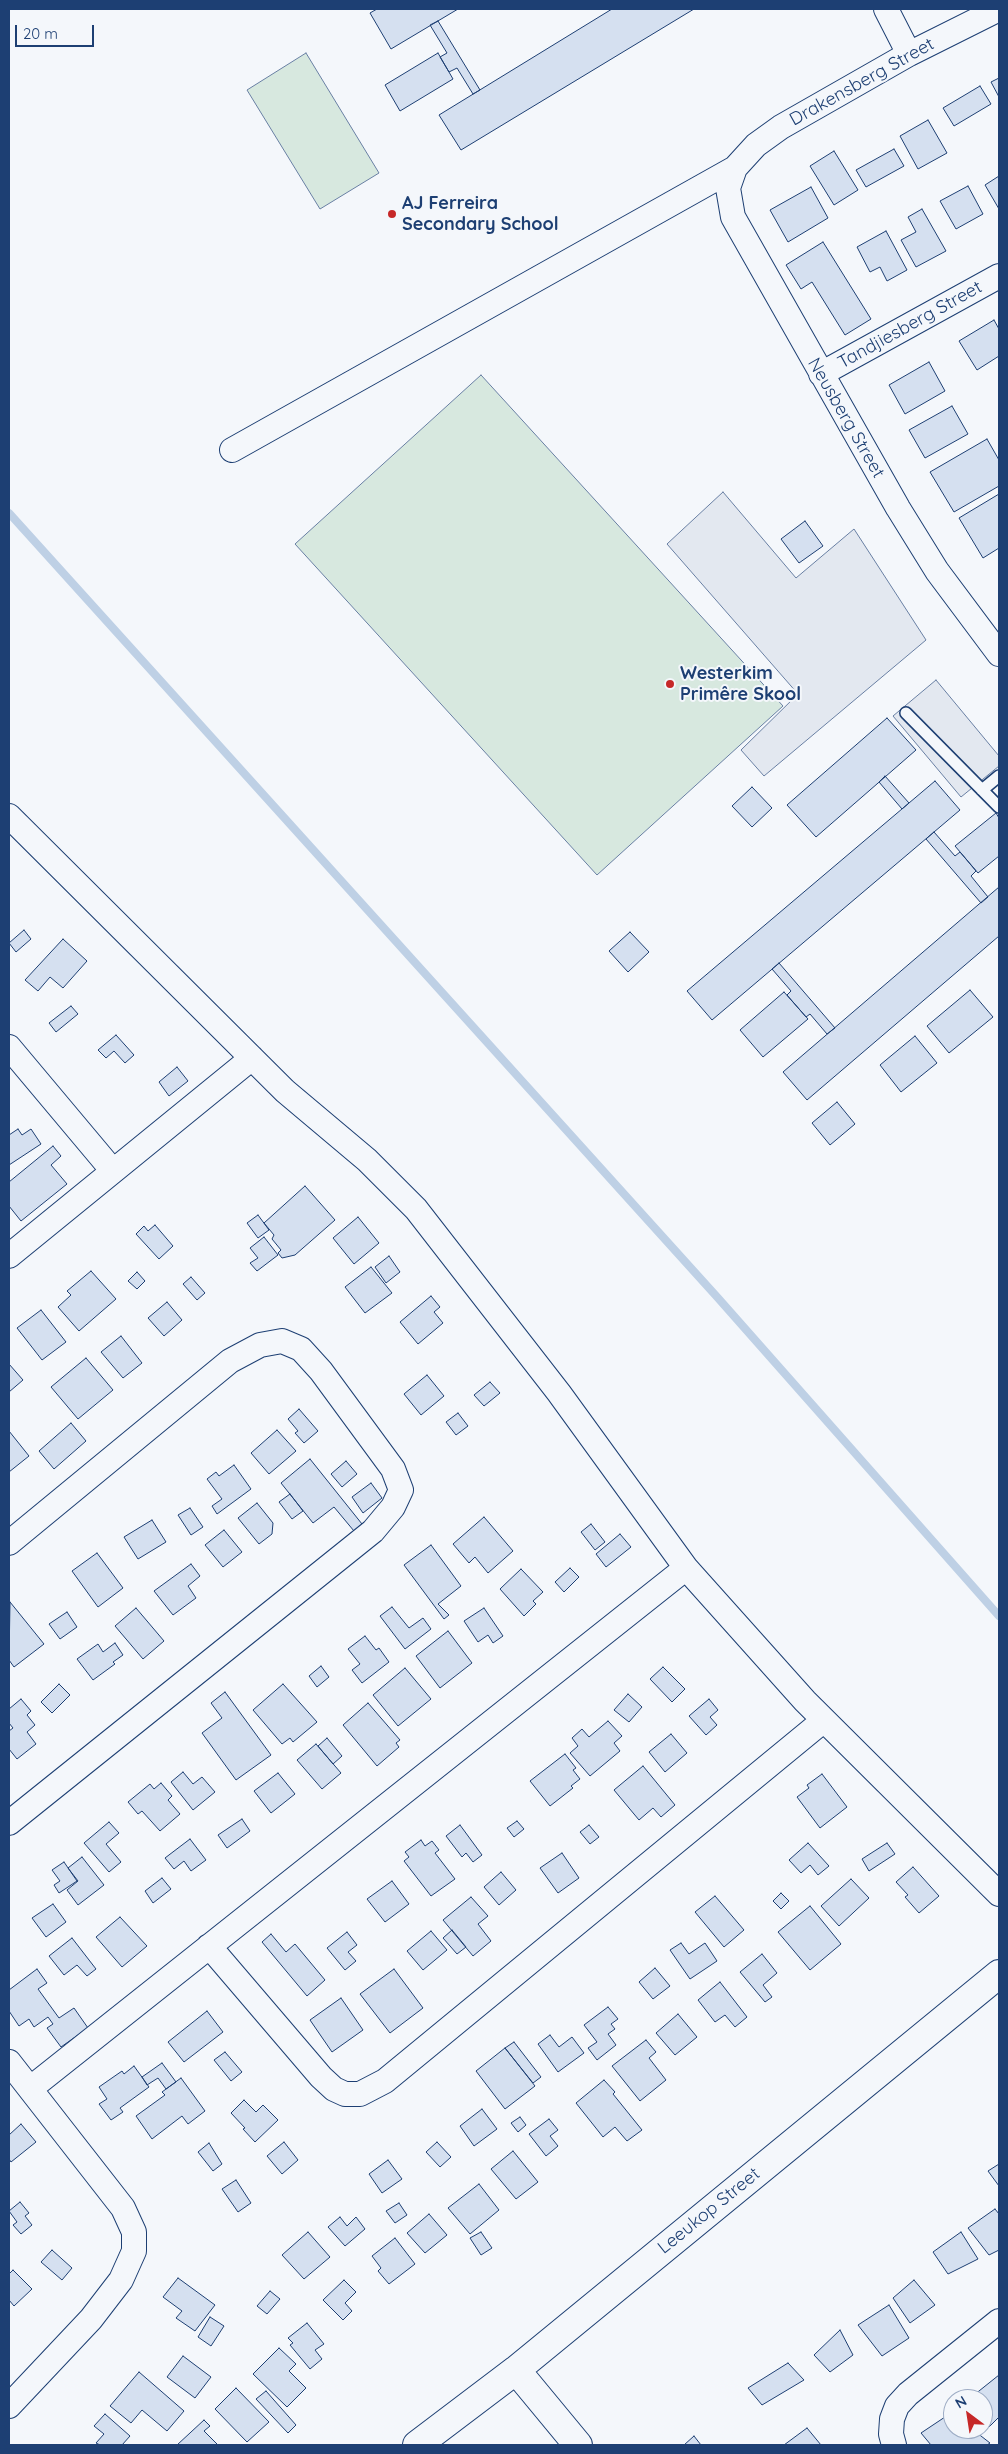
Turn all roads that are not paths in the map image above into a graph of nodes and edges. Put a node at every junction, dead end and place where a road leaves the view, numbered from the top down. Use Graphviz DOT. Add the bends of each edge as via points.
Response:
graph roads {
  1 [pos="886,9"];
  2 [pos="999,9"];
  3 [pos="909,54"];
  4 [pos="735,168"];
  5 [pos="999,276"];
  6 [pos="822,374"];
  7 [pos="232,450"];
  8 [pos="999,654"];
  9 [pos="906,713"];
  10 [pos="999,776"];
  11 [pos="982,790"];
  12 [pos="999,808"];
  13 [pos="9,816"];
  14 [pos="9,1047"];
  15 [pos="252,1058"];
  16 [pos="113,1171"];
  17 [pos="9,1256"];
  18 [pos="9,1543"];
  19 [pos="686,1568"];
  20 [pos="824,1720"];
  21 [pos="9,1822"];
  22 [pos="999,1894"];
  23 [pos="209,1946"];
  24 [pos="999,1974"];
  25 [pos="9,2062"];
  26 [pos="31,2088"];
  27 [pos="999,2321"];
  28 [pos="516,2370"];
  29 [pos="9,2406"];
  30 [pos="417,2445"];
  31 [pos="578,2445"];
  32 [pos="894,2445"];
  1 -- 3 [label="street"];
  2 -- 3 [label="street, Drakensberg Street"];
  3 -- 4 [label="street, Drakensberg Street" via="781,127 756,145"];
  4 -- 6 [label="street, Neusberg Street" via="728,188 733,217"];
  4 -- 7 [label="street"];
  5 -- 6 [label="street, Tandjiesberg Street"];
  6 -- 8 [label="street, Neusberg Street" via="937,571"];
  9 -- 11 [label="lane"];
  10 -- 11 [label="lane"];
  11 -- 12 [label="lane"];
  13 -- 15 [label="street"];
  14 -- 16 [label="street"];
  15 -- 16 [label="street"];
  15 -- 19 [label="street" via="416,1209 559,1393"];
  16 -- 17 [label="street"];
  18 -- 21 [label="street" via="230,1361 260,1345 282,1341 301,1348 321,1370 393,1469 401,1490 393,1507 373,1531"];
  19 -- 20 [label="street"];
  19 -- 23 [label="street"];
  20 -- 22 [label="street"];
  20 -- 23 [label="street" via="386,2081 360,2094 345,2094 321,2077"];
  23 -- 26 [label="street"];
  24 -- 28 [label="street, Leeukop Street"];
  25 -- 26 [label="street"];
  26 -- 29 [label="street" via="123,2208 134,2232 134,2251 121,2280 92,2319"];
  27 -- 32 [label="street" via="897,2406 892,2419"];
  28 -- 30 [label="street, Leeukop Street"];
  28 -- 31 [label="street"];
}
